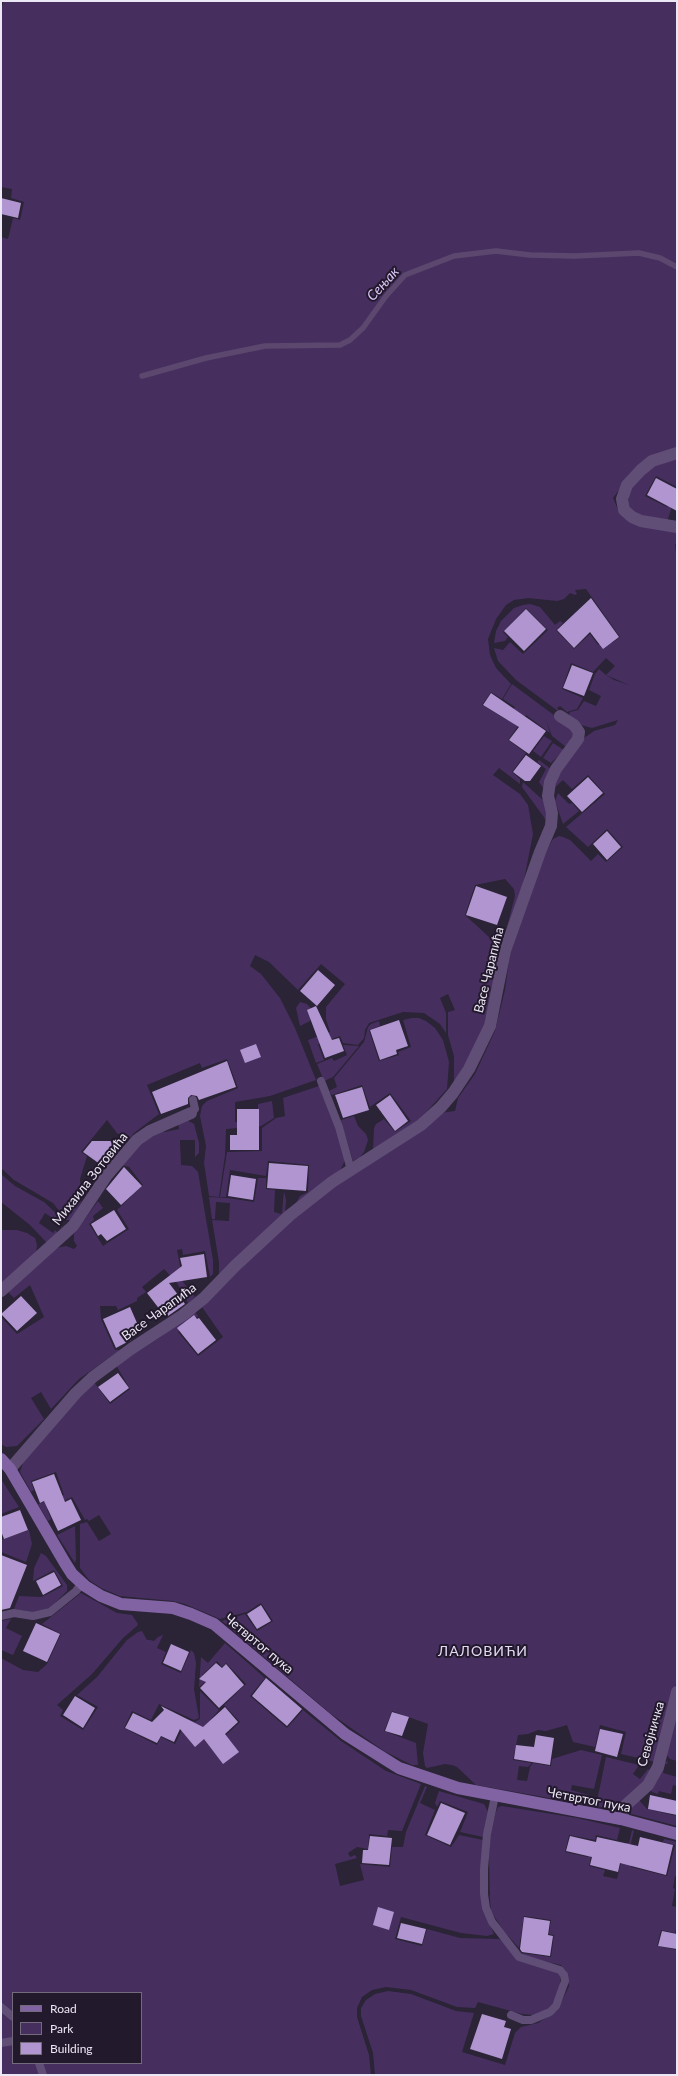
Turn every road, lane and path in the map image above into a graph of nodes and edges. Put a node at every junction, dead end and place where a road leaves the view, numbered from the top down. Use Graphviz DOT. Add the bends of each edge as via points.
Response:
graph roads {
  1 [pos="677,453"];
  2 [pos="677,527"];
  3 [pos="560,716"];
  4 [pos="321,1081"];
  5 [pos="193,1100"];
  6 [pos="191,1113"];
  7 [pos="351,1170"];
  8 [pos="1,1291"];
  9 [pos="1,1459"];
  10 [pos="10,1469"];
  11 [pos="82,1583"];
  12 [pos="1,1616"];
  13 [pos="677,1692"];
  14 [pos="495,1796"];
  15 [pos="621,1819"];
  16 [pos="677,1834"];
  17 [pos="1,2007"];
  18 [pos="511,2015"];
  19 [pos="12,2016"];
  20 [pos="12,2041"];
  21 [pos="1,2043"];
  22 [pos="39,2064"];
  23 [pos="43,2075"];
  1 -- 2 [label="street" via="652,461 641,470 627,485 622,499 624,510 632,517"];
  3 -- 7 [label="street, Васе Чарапића" via="574,725 579,732 578,739 556,769 550,782 548,796 552,813 551,826 505,951 490,1026 481,1046 469,1069 441,1107 421,1125"];
  4 -- 7 [label="lane" via="339,1127"];
  5 -- 6 [label="lane" via="195,1109"];
  6 -- 8 [label="street, Михаила Зотовића" via="150,1131 137,1140 107,1175 73,1226"];
  7 -- 10 [label="street, Васе Чарапића" via="290,1215 199,1302 93,1377"];
  9 -- 10 [label="street, Четвртог пука"];
  10 -- 11 [label="street, Четвртог пука" via="65,1563"];
  11 -- 12 [label="lane" via="50,1612 34,1616 14,1613"];
  11 -- 14 [label="street, Четвртог пука" via="101,1596 121,1604 173,1608 214,1624 345,1734 381,1758 415,1774 458,1788"];
  13 -- 15 [label="street, Севојничка" via="658,1767 648,1785 626,1805"];
  14 -- 15 [label="street, Четвртог пука"];
  14 -- 18 [label="lane" via="487,1834 484,1869 486,1908 492,1922 519,1957 560,1970 565,1981 556,2006 550,2012 531,2020"];
  15 -- 16 [label="street, Четвртог пука"];
  17 -- 19 [label="lane"];
  20 -- 21 [label="lane"];
  22 -- 23 [label="lane"];
}
